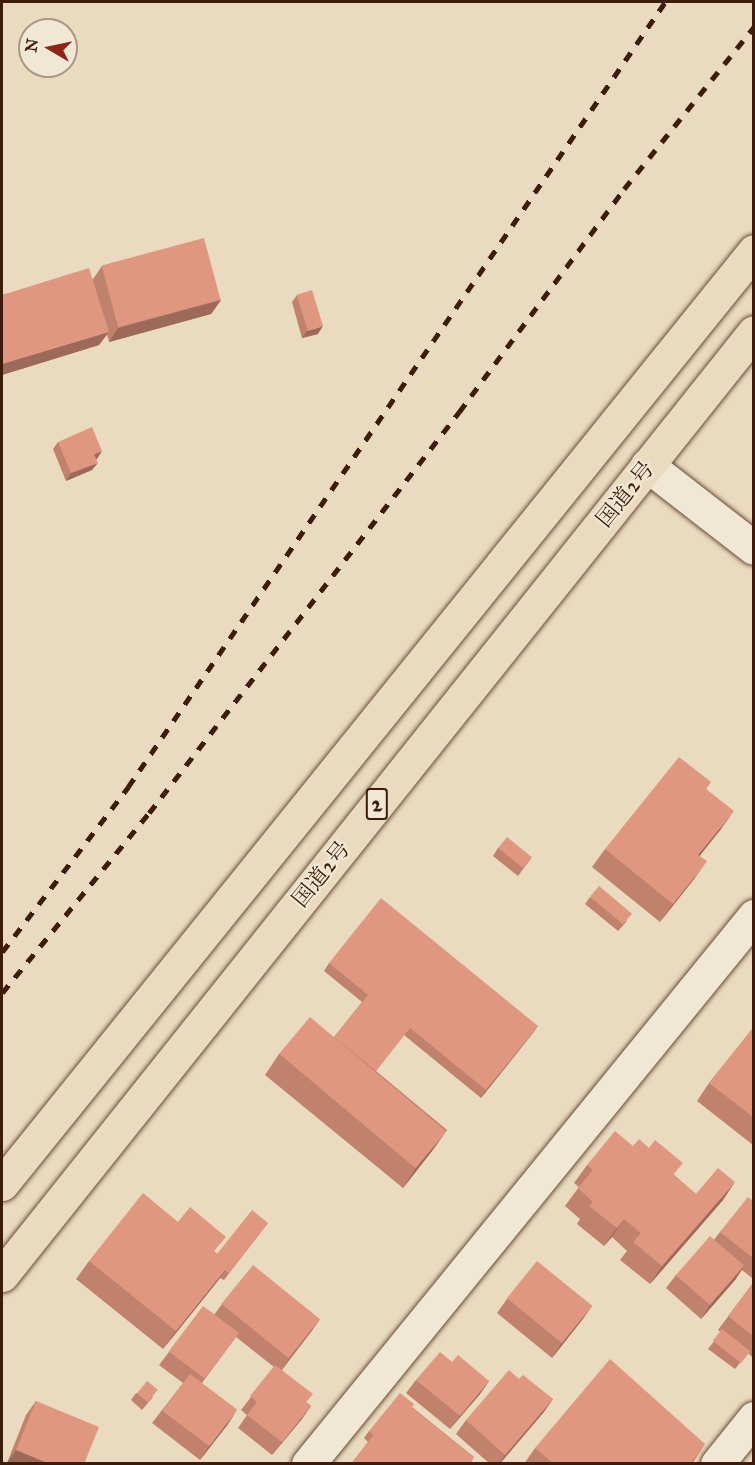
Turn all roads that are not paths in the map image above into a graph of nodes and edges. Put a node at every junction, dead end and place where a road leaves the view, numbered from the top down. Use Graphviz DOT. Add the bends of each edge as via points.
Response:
graph roads {
  1 [pos="753,251"];
  2 [pos="753,333"];
  3 [pos="648,465"];
  4 [pos="753,548"];
  5 [pos="753,916"];
  6 [pos="2,1184"];
  7 [pos="2,1275"];
  8 [pos="753,1418"];
  9 [pos="308,1464"];
  10 [pos="717,1464"];
  1 -- 6 [label="highway, 2"];
  2 -- 3 [label="highway, 国道2号 / 2"];
  3 -- 4 [label="street"];
  3 -- 7 [label="highway, 国道2号 / 2"];
  5 -- 9 [label="street"];
  8 -- 10 [label="street"];
}
